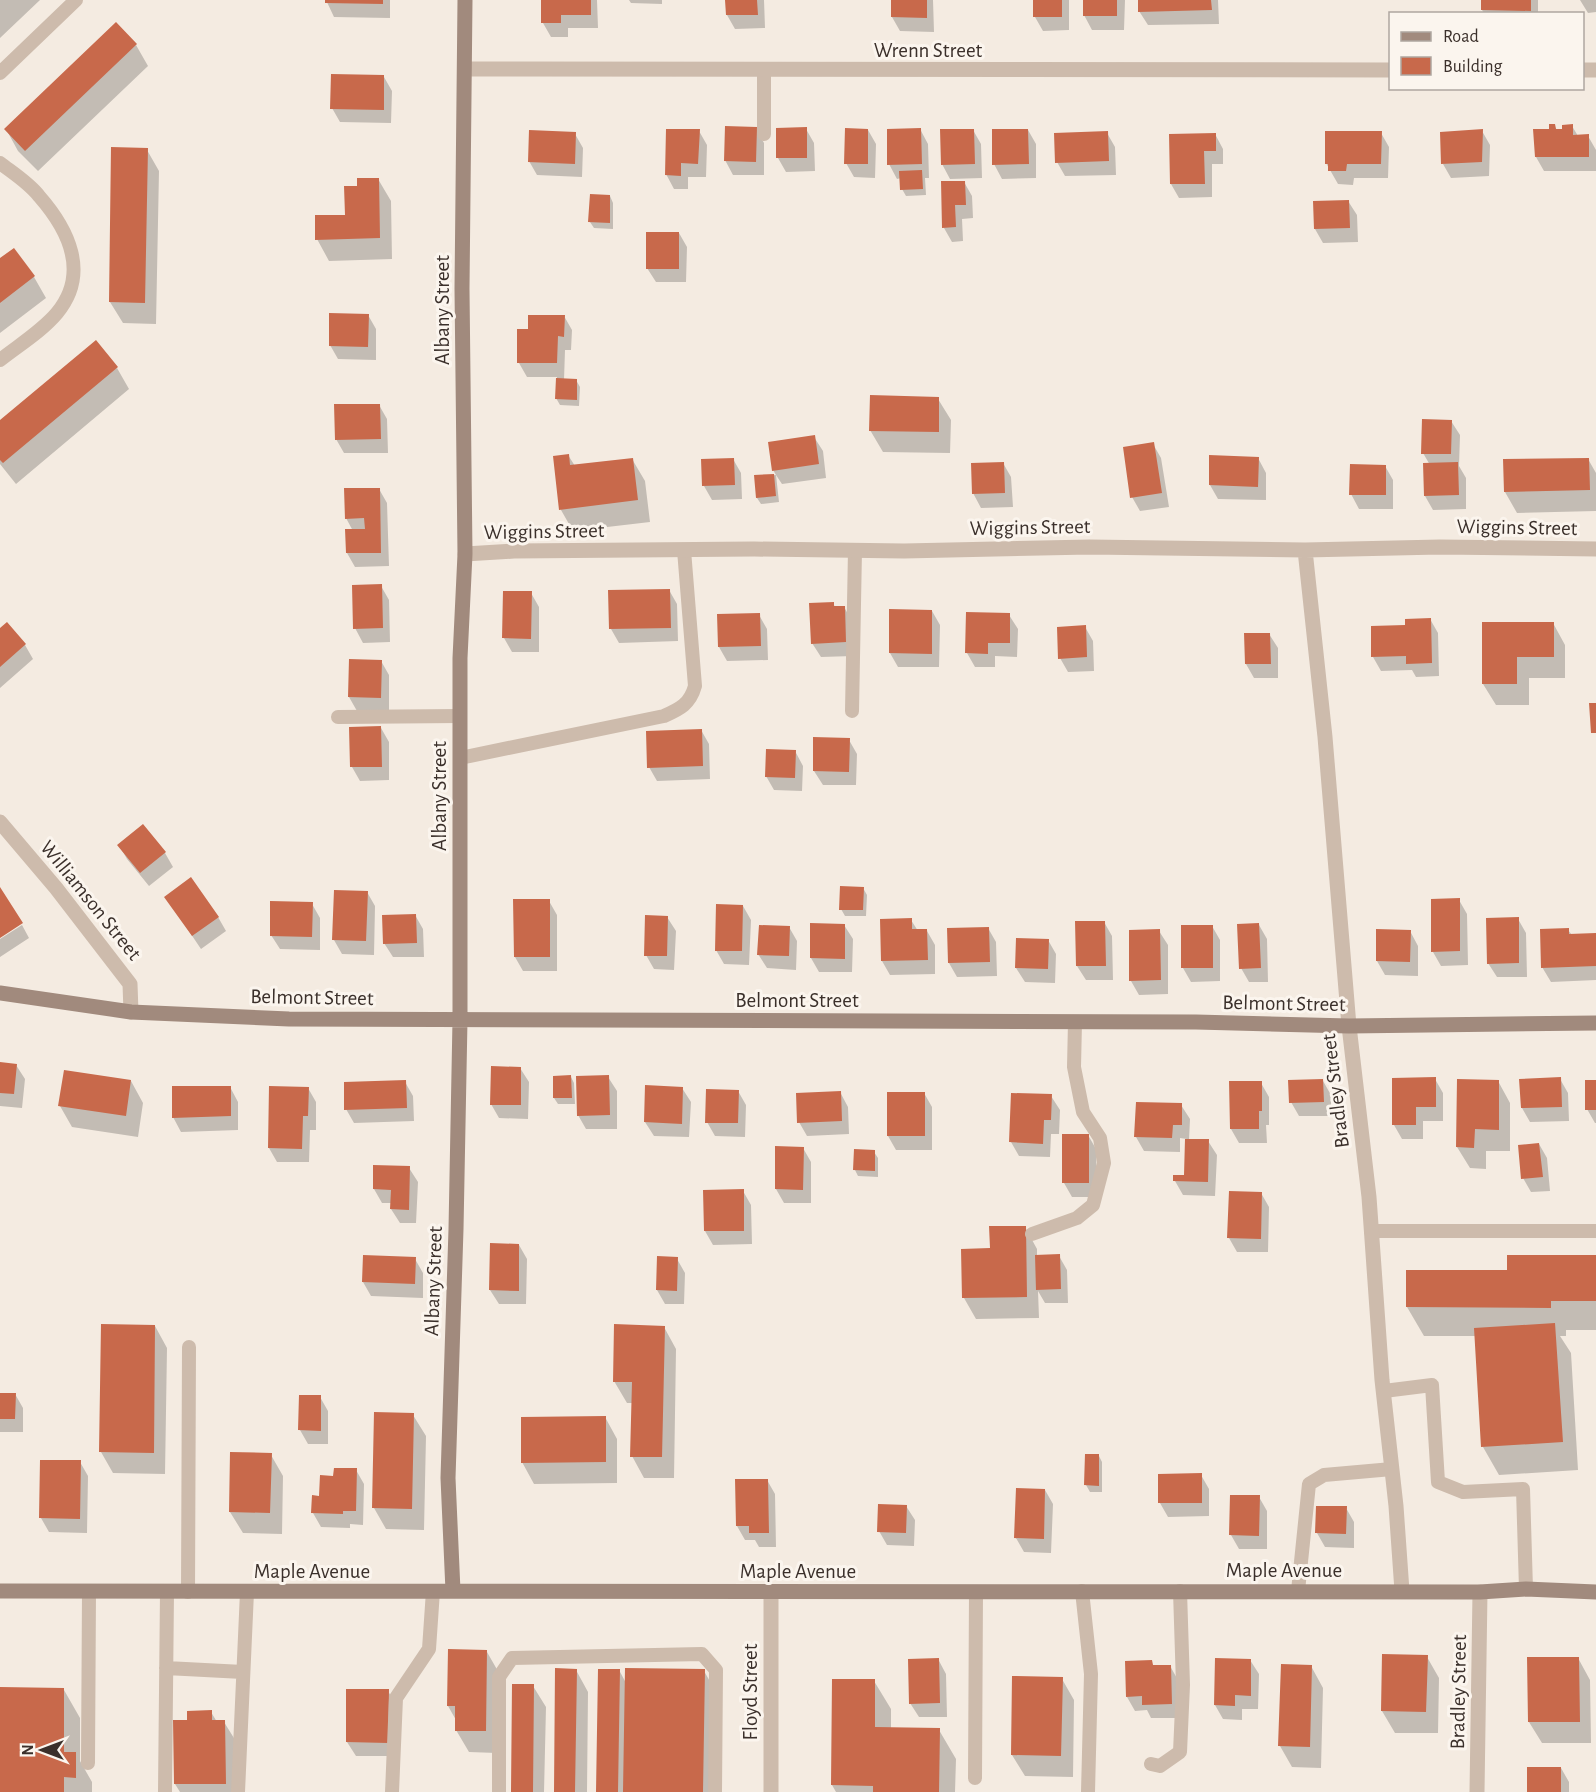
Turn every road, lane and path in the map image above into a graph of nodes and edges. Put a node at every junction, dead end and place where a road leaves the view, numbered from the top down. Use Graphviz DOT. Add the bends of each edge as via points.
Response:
graph roads {
  1 [pos="76,0"];
  2 [pos="465,0"];
  3 [pos="465,69"];
  4 [pos="764,70"];
  5 [pos="1389,70"];
  6 [pos="0,73"];
  7 [pos="764,134"];
  8 [pos="0,163"];
  9 [pos="0,360"];
  10 [pos="1596,549"];
  11 [pos="684,550"];
  12 [pos="855,550"];
  13 [pos="1305,550"];
  14 [pos="465,554"];
  15 [pos="852,711"];
  16 [pos="460,716"];
  17 [pos="338,717"];
  18 [pos="460,758"];
  19 [pos="0,822"];
  20 [pos="0,993"];
  21 [pos="131,1012"];
  22 [pos="460,1020"];
  23 [pos="1075,1022"];
  24 [pos="1596,1023"];
  25 [pos="1348,1026"];
  26 [pos="1371,1231"];
  27 [pos="1596,1231"];
  28 [pos="1032,1234"];
  29 [pos="189,1347"];
  30 [pos="1384,1391"];
  31 [pos="1392,1469"];
  32 [pos="1526,1589"];
  33 [pos="0,1591"];
  34 [pos="89,1591"];
  35 [pos="433,1591"];
  36 [pos="453,1591"];
  37 [pos="1082,1591"];
  38 [pos="1180,1591"];
  39 [pos="1298,1591"];
  40 [pos="1402,1591"];
  41 [pos="167,1592"];
  42 [pos="188,1592"];
  43 [pos="247,1592"];
  44 [pos="771,1592"];
  45 [pos="976,1592"];
  46 [pos="1480,1592"];
  47 [pos="1596,1592"];
  48 [pos="166,1668"];
  49 [pos="243,1672"];
  50 [pos="87,1763"];
  51 [pos="1151,1764"];
  52 [pos="975,1778"];
  53 [pos="165,1792"];
  54 [pos="238,1792"];
  55 [pos="392,1792"];
  56 [pos="499,1792"];
  57 [pos="715,1792"];
  58 [pos="771,1792"];
  59 [pos="1088,1792"];
  60 [pos="1477,1792"];
  1 -- 6 [label="lane"];
  2 -- 3 [label="street, Albany Street"];
  3 -- 4 [label="street, Wrenn Street"];
  3 -- 14 [label="street, Albany Street"];
  4 -- 5 [label="street, Wrenn Street"];
  4 -- 7 [label="lane"];
  8 -- 9 [label="lane" via="38,194 67,235 73,274 69,294 59,311"];
  10 -- 13 [label="street, Wiggins Street" via="1440,546"];
  11 -- 12 [label="street, Wiggins Street"];
  11 -- 14 [label="street, Wiggins Street"];
  11 -- 18 [label="lane" via="694,686 691,698 682,708 664,716"];
  12 -- 13 [label="street, Wiggins Street"];
  12 -- 15 [label="lane"];
  13 -- 25 [label="street, Bradley Street" via="1325,737"];
  14 -- 16 [label="street, Albany Street"];
  16 -- 17 [label="lane"];
  16 -- 18 [label="street, Albany Street"];
  18 -- 22 [label="street, Albany Street"];
  19 -- 21 [label="street, Williamson Street" via="130,984"];
  20 -- 21 [label="street, Belmont Street"];
  21 -- 22 [label="street, Belmont Street" via="289,1019"];
  22 -- 23 [label="street, Belmont Street"];
  22 -- 36 [label="street, Albany Street" via="448,1478"];
  23 -- 25 [label="street, Belmont Street"];
  23 -- 28 [label="lane" via="1074,1067 1083,1112 1100,1138 1104,1163 1093,1205 1077,1218"];
  24 -- 25 [label="street, Belmont Street"];
  25 -- 26 [label="street, Bradley Street"];
  26 -- 27 [label="lane"];
  26 -- 30 [label="street, Bradley Street"];
  29 -- 42 [label="lane"];
  30 -- 31 [label="street, Bradley Street"];
  30 -- 32 [label="lane" via="1432,1385 1438,1482 1463,1492 1523,1490"];
  31 -- 39 [label="lane" via="1324,1475 1309,1484"];
  31 -- 40 [label="street, Bradley Street"];
  32 -- 46 [label="street, Maple Avenue"];
  32 -- 47 [label="street, Maple Avenue"];
  33 -- 34 [label="street, Maple Avenue"];
  34 -- 41 [label="street, Maple Avenue"];
  34 -- 50 [label="lane"];
  35 -- 36 [label="street, Maple Avenue"];
  35 -- 43 [label="street, Maple Avenue"];
  35 -- 55 [label="lane" via="429,1649 396,1698"];
  36 -- 44 [label="street, Maple Avenue"];
  37 -- 38 [label="street, Maple Avenue"];
  37 -- 45 [label="street, Maple Avenue"];
  37 -- 59 [label="lane" via="1091,1674"];
  38 -- 39 [label="street, Maple Avenue"];
  38 -- 51 [label="lane" via="1184,1685 1180,1752 1160,1766"];
  39 -- 40 [label="street, Maple Avenue"];
  40 -- 46 [label="street, Maple Avenue"];
  41 -- 42 [label="street, Maple Avenue"];
  41 -- 48 [label="lane"];
  42 -- 43 [label="street, Maple Avenue"];
  43 -- 49 [label="lane"];
  44 -- 45 [label="street, Maple Avenue"];
  44 -- 58 [label="street, Floyd Street"];
  45 -- 52 [label="lane"];
  46 -- 60 [label="street, Bradley Street"];
  48 -- 49 [label="lane"];
  48 -- 53 [label="lane"];
  49 -- 54 [label="lane"];
  56 -- 57 [label="lane" via="499,1677 512,1658 702,1654 716,1670"];
}
